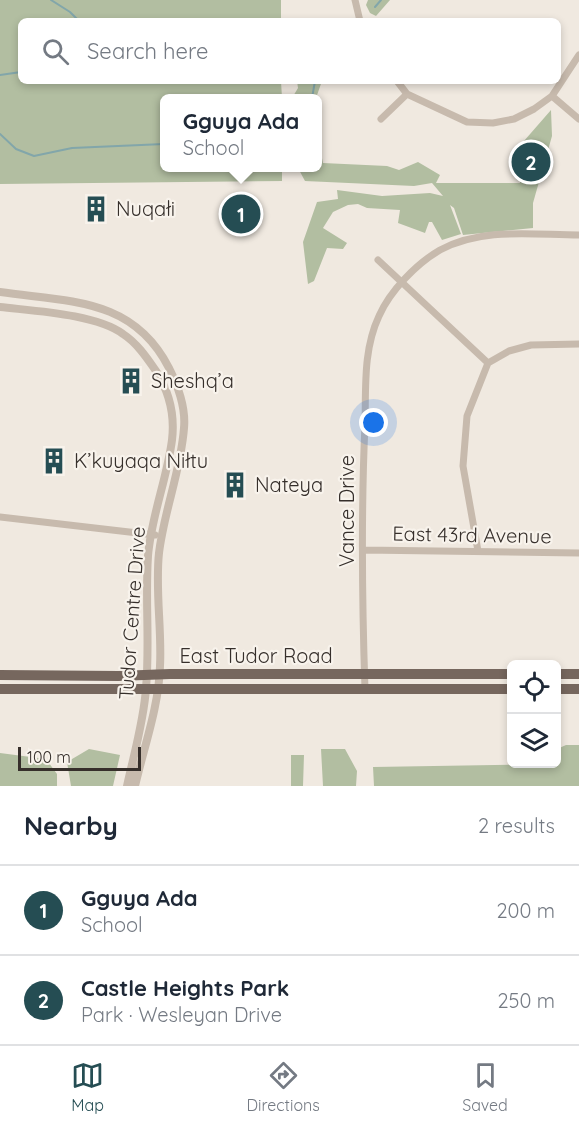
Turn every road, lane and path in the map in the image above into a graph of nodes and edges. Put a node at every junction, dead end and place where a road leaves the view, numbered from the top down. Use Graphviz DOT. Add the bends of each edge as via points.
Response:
graph roads {
  1 [pos="355,0"];
  2 [pos="359,18"];
  3 [pos="579,55"];
  4 [pos="561,82"];
  5 [pos="399,84"];
  6 [pos="560,84"];
  7 [pos="407,94"];
  8 [pos="552,96"];
  9 [pos="381,119"];
  10 [pos="579,119"];
  11 [pos="579,235"];
  12 [pos="378,260"];
  13 [pos="401,281"];
  14 [pos="0,292"];
  15 [pos="0,307"];
  16 [pos="579,344"];
  17 [pos="488,363"];
  18 [pos="0,517"];
  19 [pos="151,534"];
  20 [pos="161,536"];
  21 [pos="364,550"];
  22 [pos="478,551"];
  23 [pos="579,553"];
  24 [pos="160,674"];
  25 [pos="365,674"];
  26 [pos="507,674"];
  27 [pos="561,674"];
  28 [pos="579,674"];
  29 [pos="0,675"];
  30 [pos="147,675"];
  31 [pos="147,688"];
  32 [pos="365,688"];
  33 [pos="507,688"];
  34 [pos="561,688"];
  35 [pos="579,688"];
  36 [pos="0,689"];
  37 [pos="158,689"];
  38 [pos="127,786"];
  39 [pos="135,786"];
  1 -- 2 [label="street"];
  3 -- 4 [label="street"];
  5 -- 7 [label="street"];
  6 -- 8 [label="street"];
  7 -- 8 [label="street" via="467,122 493,123 514,119"];
  7 -- 9 [label="street"];
  8 -- 10 [label="street"];
  11 -- 13 [label="street, Vance Drive" via="480,236 439,251"];
  12 -- 13 [label="street"];
  13 -- 17 [label="street"];
  13 -- 21 [label="street, Vance Drive" via="379,316 367,352"];
  14 -- 20 [label="street, Tudor Centre Drive" via="109,311 130,321 164,358 183,404 184,430"];
  15 -- 19 [label="street, Tudor Centre Drive" via="104,324 135,343 156,372 171,404 173,429"];
  16 -- 17 [label="street" via="531,345 508,351"];
  17 -- 22 [label="street" via="467,416 463,466"];
  18 -- 19 [label="street"];
  19 -- 20 [label="street"];
  19 -- 30 [label="street, Tudor Centre Drive"];
  20 -- 24 [label="street, Tudor Centre Drive"];
  21 -- 22 [label="street, East 43rd Avenue"];
  21 -- 25 [label="street, Vance Drive"];
  22 -- 23 [label="street, East 43rd Avenue"];
  24 -- 25 [label="main road, East Tudor Road"];
  24 -- 30 [label="main road, East Tudor Road"];
  24 -- 37 [label="street, Tudor Centre Drive"];
  25 -- 26 [label="main road, East Tudor Road"];
  25 -- 32 [label="street, Vance Drive"];
  27 -- 28 [label="main road"];
  29 -- 30 [label="main road, East Tudor Road"];
  30 -- 31 [label="street, Tudor Centre Drive"];
  31 -- 36 [label="main road, East Tudor Road"];
  31 -- 37 [label="main road, East Tudor Road"];
  31 -- 38 [label="street, Tudor Centre Drive"];
  32 -- 33 [label="main road, East Tudor Road"];
  32 -- 37 [label="main road, East Tudor Road"];
  34 -- 35 [label="main road"];
  37 -- 39 [label="street, Tudor Centre Drive"];
}
